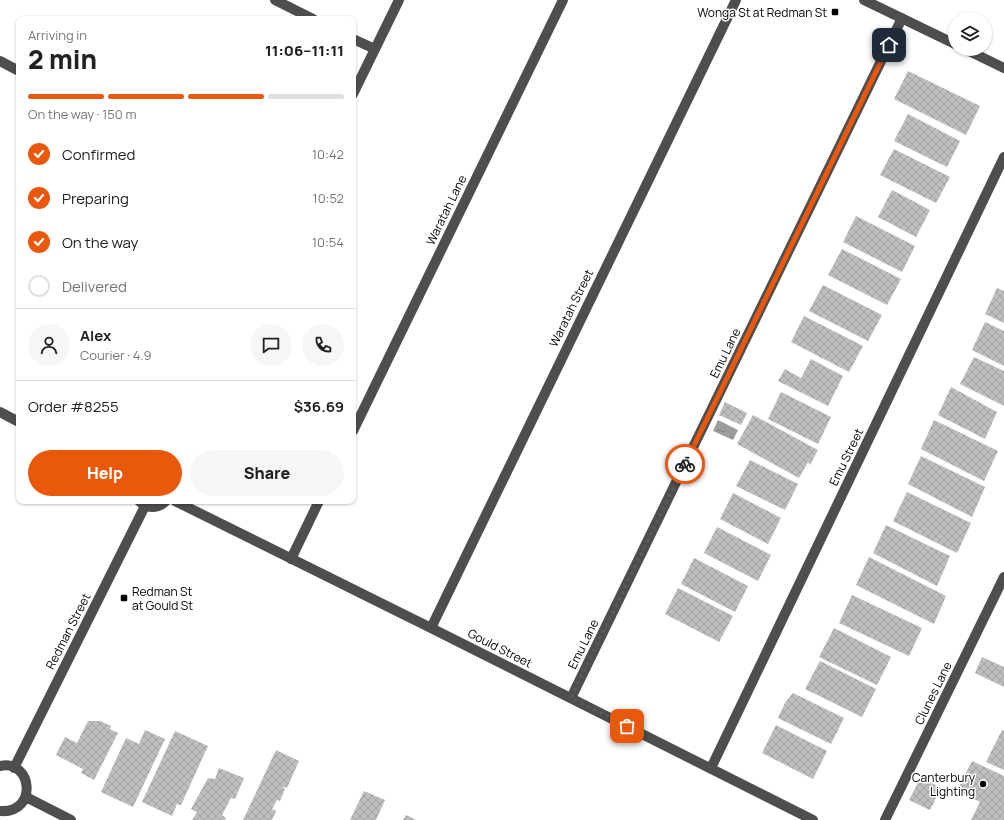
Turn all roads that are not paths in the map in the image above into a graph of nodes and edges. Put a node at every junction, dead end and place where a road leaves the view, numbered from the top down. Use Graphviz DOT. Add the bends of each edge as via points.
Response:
graph roads {
  1 [pos="275,0"];
  2 [pos="399,0"];
  3 [pos="563,0"];
  4 [pos="736,0"];
  5 [pos="864,0"];
  6 [pos="307,16"];
  7 [pos="902,18"];
  8 [pos="356,40"];
  9 [pos="948,41"];
  10 [pos="374,49"];
  11 [pos="979,56"];
  12 [pos="0,61"];
  13 [pos="1004,68"];
  14 [pos="16,69"];
  15 [pos="356,88"];
  16 [pos="1004,157"];
  17 [pos="0,412"];
  18 [pos="16,420"];
  19 [pos="356,426"];
  20 [pos="142,504"];
  21 [pos="144,504"];
  22 [pos="162,504"];
  23 [pos="181,504"];
  24 [pos="318,504"];
  25 [pos="291,559"];
  26 [pos="1004,577"];
  27 [pos="431,628"];
  28 [pos="571,698"];
  29 [pos="0,766"];
  30 [pos="14,768"];
  31 [pos="711,768"];
  32 [pos="26,797"];
  33 [pos="0,811"];
  34 [pos="71,820"];
  35 [pos="814,820"];
  36 [pos="885,820"];
  1 -- 6 [label="street"];
  2 -- 10 [label="street"];
  3 -- 19 [label="street, Waratah Lane"];
  4 -- 27 [label="street, Waratah Street"];
  5 -- 7 [label="street"];
  7 -- 9 [label="street"];
  7 -- 28 [label="street, Emu Lane"];
  8 -- 10 [label="street"];
  10 -- 15 [label="street"];
  11 -- 13 [label="street"];
  12 -- 14 [label="street"];
  16 -- 31 [label="street, Emu Street"];
  17 -- 18 [label="street"];
  20 -- 30 [label="street, Redman Street"];
  21 -- 22 [label="street" via="156,507"];
  23 -- 25 [label="street, Gould Street"];
  24 -- 25 [label="street"];
  25 -- 27 [label="street, Gould Street"];
  26 -- 36 [label="street, Clunes Lane"];
  27 -- 28 [label="street, Gould Street"];
  28 -- 31 [label="street, Gould Street"];
  29 -- 30 [label="street"];
  30 -- 32 [label="street" via="18,769 27,782"];
  31 -- 35 [label="street, Gould Street"];
  32 -- 33 [label="street" via="16,808"];
  32 -- 34 [label="street"];
}
